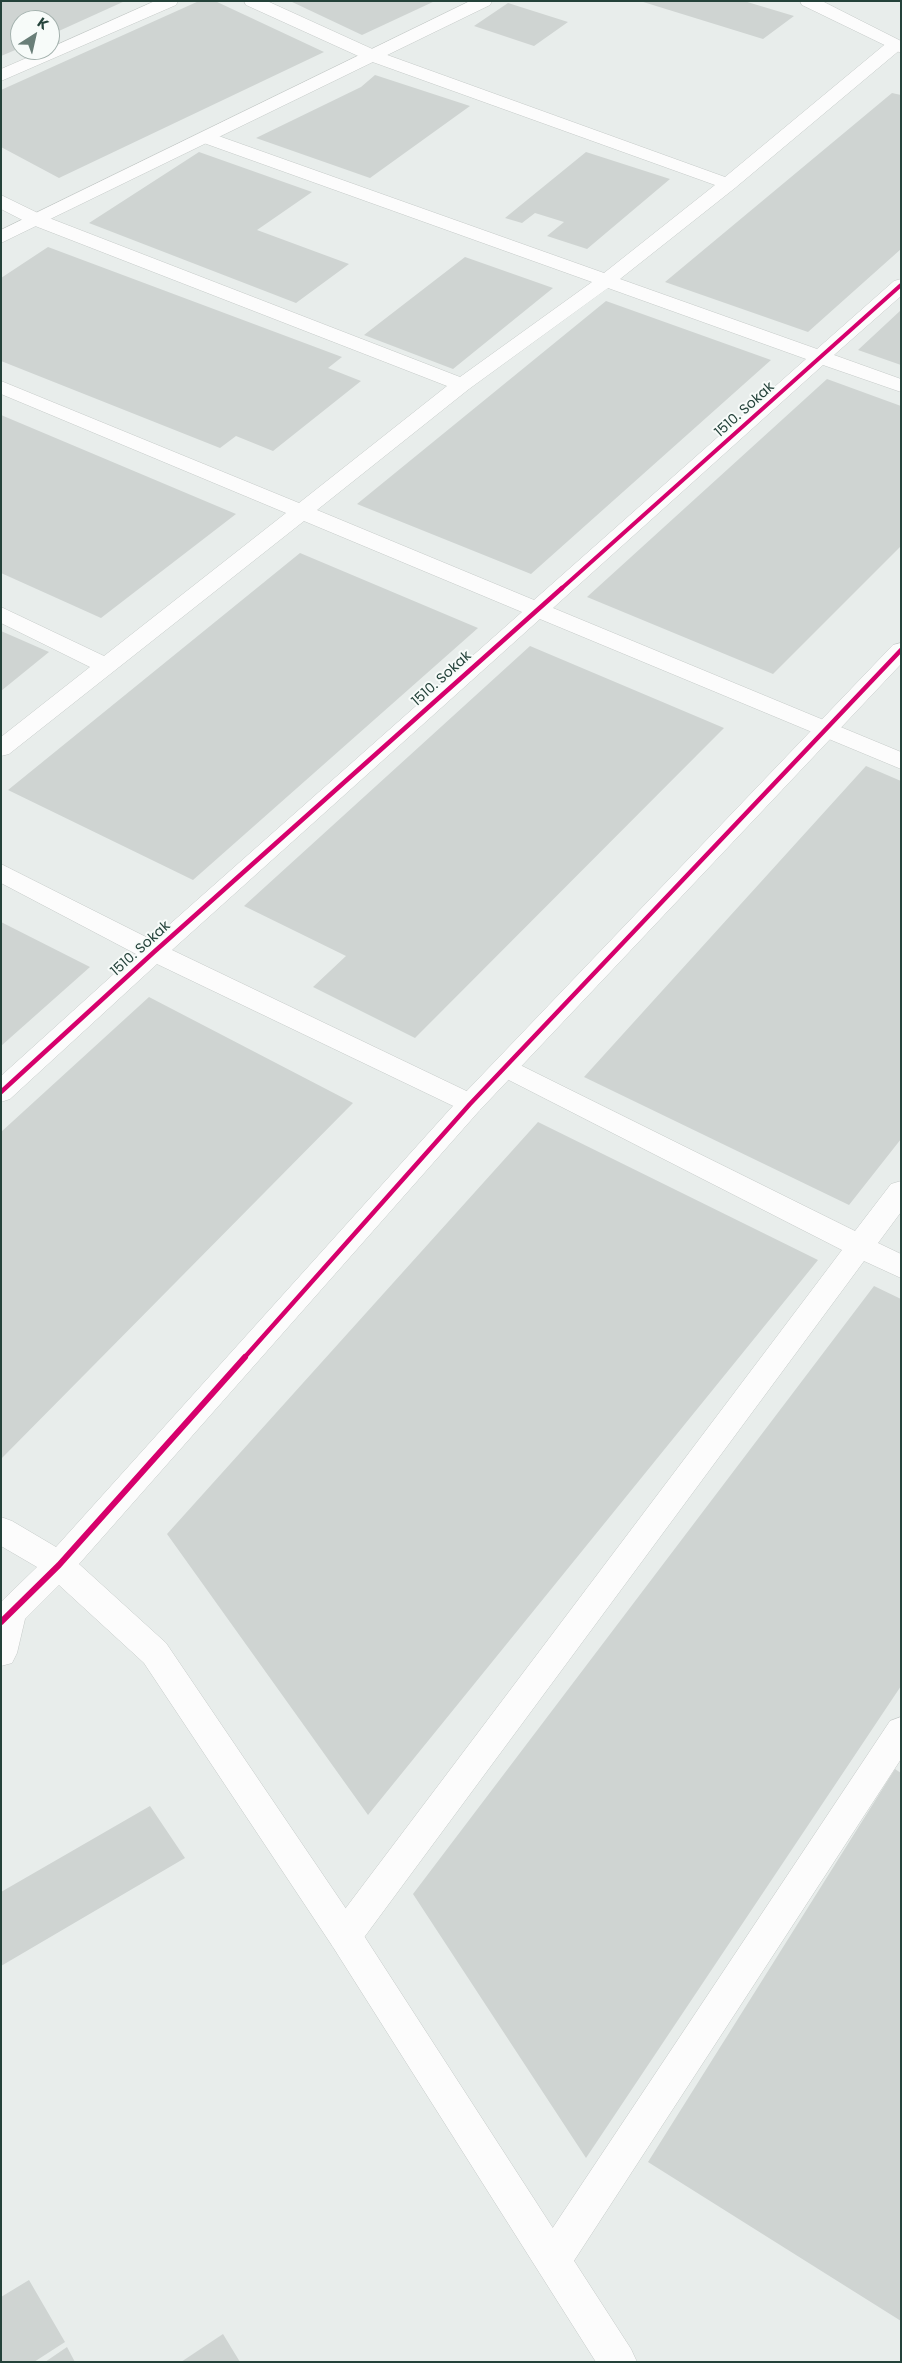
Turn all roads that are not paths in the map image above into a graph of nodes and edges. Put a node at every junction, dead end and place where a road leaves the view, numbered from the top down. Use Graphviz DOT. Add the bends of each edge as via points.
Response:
graph roads {
  1 [pos="170,1"];
  2 [pos="252,1"];
  3 [pos="484,1"];
  4 [pos="808,1"];
  5 [pos="898,47"];
  6 [pos="373,56"];
  7 [pos="1,76"];
  8 [pos="207,138"];
  9 [pos="728,184"];
  10 [pos="1,202"];
  11 [pos="36,220"];
  12 [pos="1,237"];
  13 [pos="606,280"];
  14 [pos="901,286"];
  15 [pos="820,358"];
  16 [pos="462,385"];
  17 [pos="901,386"];
  18 [pos="1,387"];
  19 [pos="300,513"];
  20 [pos="538,610"];
  21 [pos="1,614"];
  22 [pos="901,650"];
  23 [pos="107,666"];
  24 [pos="827,730"];
  25 [pos="1,749"];
  26 [pos="901,761"];
  27 [pos="1,872"];
  28 [pos="154,952"];
  29 [pos="506,1066"];
  30 [pos="1,1092"];
  31 [pos="470,1104"];
  32 [pos="901,1191"];
  33 [pos="859,1247"];
  34 [pos="901,1266"];
  35 [pos="1,1530"];
  36 [pos="59,1565"];
  37 [pos="5,1619"];
  38 [pos="1,1653"];
  39 [pos="901,1732"];
  40 [pos="345,1936"];
  41 [pos="553,2260"];
  42 [pos="618,2362"];
  1 -- 7 [label="street"];
  2 -- 6 [label="street"];
  3 -- 6 [label="street"];
  4 -- 5 [label="street"];
  5 -- 9 [label="street"];
  6 -- 8 [label="street"];
  6 -- 9 [label="street"];
  8 -- 11 [label="street"];
  8 -- 13 [label="street"];
  9 -- 13 [label="street"];
  10 -- 11 [label="street"];
  11 -- 12 [label="street"];
  11 -- 16 [label="street"];
  13 -- 15 [label="street"];
  13 -- 16 [label="street"];
  14 -- 15 [label="street, 1510. Sokak"];
  15 -- 17 [label="street"];
  15 -- 20 [label="street, 1510. Sokak"];
  16 -- 19 [label="street"];
  18 -- 19 [label="street"];
  19 -- 20 [label="street"];
  19 -- 23 [label="street"];
  20 -- 24 [label="street"];
  20 -- 28 [label="street, 1510. Sokak"];
  21 -- 23 [label="street"];
  22 -- 24 [label="street"];
  23 -- 25 [label="street"];
  24 -- 26 [label="street"];
  24 -- 29 [label="street"];
  27 -- 28 [label="street"];
  28 -- 30 [label="street, 1510. Sokak"];
  28 -- 31 [label="street"];
  29 -- 31 [label="street"];
  29 -- 33 [label="street"];
  31 -- 36 [label="street"];
  32 -- 33 [label="street"];
  33 -- 34 [label="street"];
  33 -- 40 [label="street"];
  35 -- 36 [label="street"];
  36 -- 37 [label="street"];
  36 -- 40 [label="street" via="154,1653"];
  37 -- 38 [label="street"];
  39 -- 41 [label="street"];
  40 -- 41 [label="street"];
  41 -- 42 [label="street"];
}
